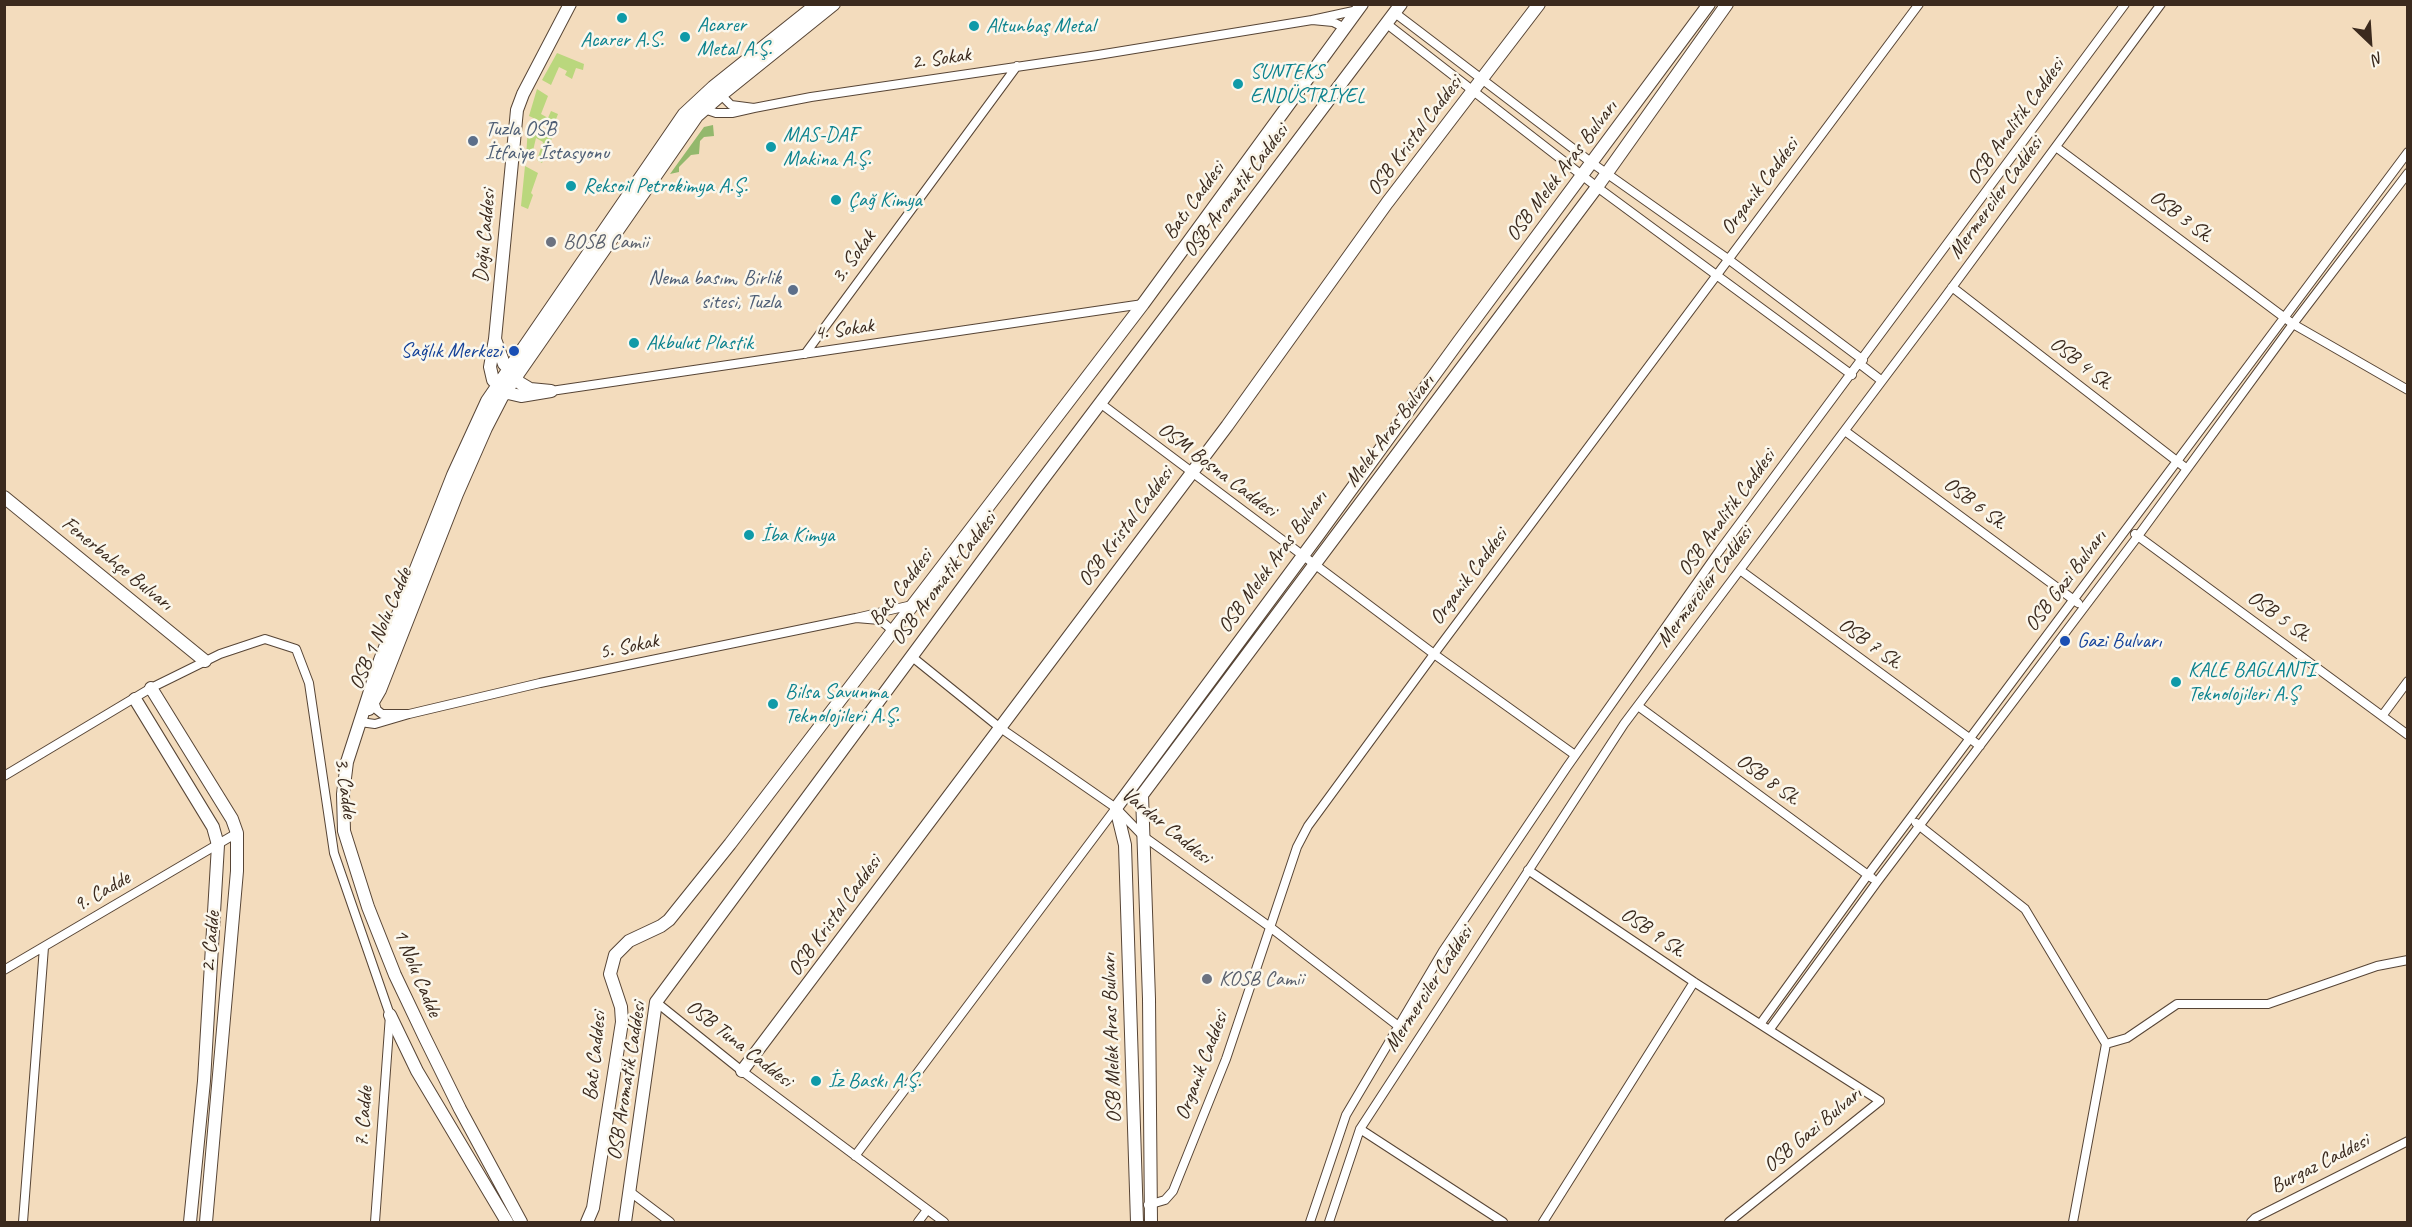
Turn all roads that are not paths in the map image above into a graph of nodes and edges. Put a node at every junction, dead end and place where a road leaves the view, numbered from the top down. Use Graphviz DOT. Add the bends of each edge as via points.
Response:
graph roads {
  1 [pos="570,4"];
  2 [pos="816,4"];
  3 [pos="834,4"];
  4 [pos="1539,4"];
  5 [pos="1709,4"];
  6 [pos="1727,4"];
  7 [pos="1918,4"];
  8 [pos="2126,4"];
  9 [pos="2161,4"];
  10 [pos="1360,7"];
  11 [pos="1398,9"];
  12 [pos="1311,20"];
  13 [pos="1387,24"];
  14 [pos="1344,28"];
  15 [pos="1017,66"];
  16 [pos="1478,85"];
  17 [pos="721,95"];
  18 [pos="703,103"];
  19 [pos="754,108"];
  20 [pos="2056,147"];
  21 [pos="2408,152"];
  22 [pos="1592,163"];
  23 [pos="2408,172"];
  24 [pos="1605,173"];
  25 [pos="1583,176"];
  26 [pos="1597,187"];
  27 [pos="1728,259"];
  28 [pos="1718,275"];
  29 [pos="1952,287"];
  30 [pos="1143,304"];
  31 [pos="2284,317"];
  32 [pos="2293,324"];
  33 [pos="495,339"];
  34 [pos="804,354"];
  35 [pos="1861,362"];
  36 [pos="512,374"];
  37 [pos="1852,375"];
  38 [pos="1882,381"];
  39 [pos="501,389"];
  40 [pos="2408,390"];
  41 [pos="551,391"];
  42 [pos="1100,403"];
  43 [pos="1845,430"];
  44 [pos="2176,462"];
  45 [pos="2187,470"];
  46 [pos="1191,473"];
  47 [pos="4,497"];
  48 [pos="2128,529"];
  49 [pos="2138,536"];
  50 [pos="1303,556"];
  51 [pos="1315,565"];
  52 [pos="1740,570"];
  53 [pos="2074,600"];
  54 [pos="912,605"];
  55 [pos="2083,607"];
  56 [pos="856,618"];
  57 [pos="892,630"];
  58 [pos="1434,654"];
  59 [pos="911,656"];
  60 [pos="205,661"];
  61 [pos="2408,681"];
  62 [pos="151,688"];
  63 [pos="135,699"];
  64 [pos="374,701"];
  65 [pos="1638,706"];
  66 [pos="409,714"];
  67 [pos="2382,717"];
  68 [pos="360,722"];
  69 [pos="999,727"];
  70 [pos="2408,735"];
  71 [pos="1970,739"];
  72 [pos="1980,746"];
  73 [pos="1575,755"];
  74 [pos="4,776"];
  75 [pos="1116,808"];
  76 [pos="1911,819"];
  77 [pos="1920,826"];
  78 [pos="237,833"];
  79 [pos="1143,836"];
  80 [pos="345,841"];
  81 [pos="218,845"];
  82 [pos="1528,870"];
  83 [pos="340,871"];
  84 [pos="1868,875"];
  85 [pos="1877,882"];
  86 [pos="1270,927"];
  87 [pos="44,947"];
  88 [pos="2408,960"];
  89 [pos="4,970"];
  90 [pos="1694,982"];
  91 [pos="656,1002"];
  92 [pos="390,1015"];
  93 [pos="1761,1023"];
  94 [pos="1397,1025"];
  95 [pos="1770,1029"];
  96 [pos="2106,1044"];
  97 [pos="1149,1069"];
  98 [pos="1133,1070"];
  99 [pos="742,1071"];
  100 [pos="1360,1129"];
  101 [pos="2408,1142"];
  102 [pos="855,1156"];
  103 [pos="629,1191"];
  104 [pos="1136,1205"];
  105 [pos="1152,1205"];
  106 [pos="927,1210"];
  107 [pos="23,1222"];
  108 [pos="190,1222"];
  109 [pos="206,1222"];
  110 [pos="375,1222"];
  111 [pos="507,1222"];
  112 [pos="521,1222"];
  113 [pos="587,1222"];
  114 [pos="625,1222"];
  115 [pos="670,1222"];
  116 [pos="918,1222"];
  117 [pos="944,1222"];
  118 [pos="1137,1222"];
  119 [pos="1151,1222"];
  120 [pos="1310,1222"];
  121 [pos="1329,1222"];
  122 [pos="1503,1222"];
  123 [pos="1543,1222"];
  124 [pos="1729,1222"];
  125 [pos="2073,1222"];
  126 [pos="2252,1222"];
  1 -- 33 [label="street, Doğu Caddesi" via="517,110"];
  2 -- 18 [label="street, OSB 1 Nolu Cadde"];
  3 -- 17 [label="street, OSB 1 Nolu Cadde"];
  4 -- 16 [label="street, OSB Kristal Caddesi"];
  5 -- 22 [label="street, OSB Melek Aras Bulvarı"];
  6 -- 24 [label="street, Melek Aras Bulvarı"];
  7 -- 27 [label="street, Organik Caddesi"];
  8 -- 35 [label="street, OSB Analitik Caddesi"];
  9 -- 20 [label="street, Mermerciler Caddesi"];
  10 -- 12 [label="street, 2. Sokak"];
  10 -- 14 [label="street, Batı Caddesi"];
  11 -- 13 [label="street, OSB Aromatik Caddesi"];
  11 -- 16 [label="street"];
  12 -- 14 [label="street, 2. Sokak" via="1334,22"];
  12 -- 15 [label="street, 2. Sokak"];
  13 -- 16 [label="street"];
  13 -- 42 [label="street, OSB Aromatik Caddesi"];
  14 -- 30 [label="street, Batı Caddesi"];
  15 -- 19 [label="street, 2. Sokak"];
  15 -- 34 [label="street, 3. Sokak"];
  16 -- 22 [label="street"];
  16 -- 25 [label="street"];
  16 -- 46 [label="street, OSB Kristal Caddesi"];
  17 -- 18 [label="street, OSB 1 Nolu Cadde"];
  17 -- 19 [label="street, 2. Sokak" via="731,105"];
  18 -- 19 [label="street, 2. Sokak" via="710,112"];
  18 -- 36 [label="street, OSB 1 Nolu Cadde" via="669,135"];
  20 -- 29 [label="street, Mermerciler Caddesi"];
  20 -- 31 [label="street, OSB 3 Sk."];
  21 -- 31 [label="street, OSB Gazi Bulvarı"];
  22 -- 24 [label="street"];
  22 -- 25 [label="street, OSB Melek Aras Bulvarı"];
  23 -- 32 [label="street, OSB Gazi Bulvarı"];
  24 -- 26 [label="street, Melek Aras Bulvarı"];
  24 -- 27 [label="street"];
  25 -- 26 [label="street"];
  25 -- 50 [label="street, OSB Melek Aras Bulvarı"];
  26 -- 28 [label="street"];
  26 -- 51 [label="street, Melek Aras Bulvarı"];
  27 -- 28 [label="street, Organik Caddesi"];
  27 -- 35 [label="street"];
  28 -- 37 [label="street"];
  28 -- 58 [label="street, Organik Caddesi"];
  29 -- 38 [label="street, Mermerciler Caddesi"];
  29 -- 44 [label="street, OSB 4 Sk."];
  30 -- 34 [label="street, 4. Sokak"];
  30 -- 54 [label="street, Batı Caddesi"];
  31 -- 32 [label="street, OSB 3 Sk."];
  31 -- 44 [label="street, OSB Gazi Bulvarı"];
  32 -- 40 [label="street, OSB 3 Sk."];
  32 -- 45 [label="street, OSB Gazi Bulvarı"];
  33 -- 36 [label="street, Doğu Caddesi"];
  33 -- 39 [label="street, Doğu Caddesi" via="490,367"];
  34 -- 41 [label="street, 4. Sokak"];
  35 -- 37 [label="street, OSB Analitik Caddesi"];
  35 -- 38 [label="street"];
  36 -- 39 [label="street, OSB 1 Nolu Cadde"];
  36 -- 41 [label="street" via="530,389"];
  37 -- 73 [label="street, OSB Analitik Caddesi" via="1720,550"];
  38 -- 43 [label="street, Mermerciler Caddesi"];
  39 -- 41 [label="street" via="528,396"];
  39 -- 64 [label="street, OSB 1 Nolu Cadde"];
  39 -- 68 [label="street, OSB 1 Nolu Cadde" via="481,412 453,475 380,660"];
  42 -- 46 [label="street, OSM Bosna Caddesi"];
  42 -- 59 [label="street, OSB Aromatik Caddesi"];
  43 -- 52 [label="street, Mermerciler Caddesi"];
  43 -- 53 [label="street, OSB 6 Sk."];
  44 -- 45 [label="street, OSB 4 Sk."];
  44 -- 48 [label="street, OSB Gazi Bulvarı"];
  45 -- 49 [label="street, OSB Gazi Bulvarı"];
  46 -- 50 [label="street, OSM Bosna Caddesi"];
  46 -- 69 [label="street, OSB Kristal Caddesi"];
  47 -- 60 [label="street, Fenerbahçe Bulvarı"];
  48 -- 49 [label="street, OSB 5 Sk."];
  48 -- 53 [label="street, OSB Gazi Bulvarı"];
  49 -- 55 [label="street, OSB Gazi Bulvarı"];
  49 -- 67 [label="street, OSB 5 Sk."];
  50 -- 51 [label="street, OSM Bosna Caddesi"];
  50 -- 75 [label="street, OSB Melek Aras Bulvarı"];
  51 -- 58 [label="street, OSM Bosna Caddesi"];
  51 -- 79 [label="street, Melek Aras Bulvarı" via="1142,795"];
  52 -- 65 [label="street, Mermerciler Caddesi"];
  52 -- 71 [label="street, OSB 7 Sk."];
  53 -- 55 [label="street, OSB 6 Sk."];
  53 -- 71 [label="street, OSB Gazi Bulvarı"];
  54 -- 56 [label="street, 5. Sokak"];
  54 -- 57 [label="street, Batı Caddesi"];
  55 -- 72 [label="street, OSB Gazi Bulvarı"];
  56 -- 57 [label="street, 5. Sokak" via="880,620"];
  56 -- 66 [label="street, 5. Sokak"];
  57 -- 113 [label="street, Batı Caddesi" via="669,920 624,945 613,959 610,974 622,1022 593,1208"];
  58 -- 73 [label="street, OSM Bosna Caddesi"];
  58 -- 86 [label="street, Organik Caddesi" via="1308,826"];
  59 -- 69 [label="street, Vardar Caddesi"];
  59 -- 91 [label="street, OSB Aromatik Caddesi"];
  60 -- 62 [label="street, 3. Cadde"];
  60 -- 83 [label="street, 3. Cadde" via="265,639 296,649 309,683"];
  61 -- 67 [label="street"];
  62 -- 63 [label="street, 3. Cadde"];
  62 -- 78 [label="street, 2. Cadde"];
  63 -- 74 [label="street, 3. Cadde"];
  63 -- 81 [label="street, 2. Cadde" via="213,827"];
  64 -- 66 [label="street, 5. Sokak" via="382,714"];
  64 -- 68 [label="street, OSB 1 Nolu Cadde"];
  65 -- 82 [label="street, Mermerciler Caddesi"];
  65 -- 84 [label="street, OSB 8 Sk."];
  66 -- 68 [label="street, 5. Sokak" via="378,723"];
  67 -- 70 [label="street, OSB 5 Sk."];
  68 -- 80 [label="street, 1 Nolu Cadde" via="344,783"];
  69 -- 75 [label="street, Vardar Caddesi"];
  69 -- 99 [label="street, OSB Kristal Caddesi"];
  71 -- 72 [label="street, OSB 7 Sk."];
  71 -- 76 [label="street, OSB Gazi Bulvarı"];
  72 -- 77 [label="street, OSB Gazi Bulvarı"];
  73 -- 94 [label="street, OSB Analitik Caddesi"];
  75 -- 79 [label="street, Vardar Caddesi"];
  75 -- 98 [label="street, OSB Melek Aras Bulvarı" via="1125,845"];
  75 -- 102 [label="street"];
  76 -- 77 [label="street"];
  76 -- 84 [label="street, OSB Gazi Bulvarı"];
  77 -- 85 [label="street, OSB Gazi Bulvarı"];
  77 -- 96 [label="street" via="2025,909"];
  78 -- 81 [label="street, 9. Cadde"];
  78 -- 109 [label="street, 2. Cadde" via="237,871"];
  79 -- 86 [label="street, Vardar Caddesi"];
  79 -- 97 [label="street, Melek Aras Bulvarı"];
  80 -- 83 [label="street"];
  80 -- 112 [label="street, 1 Nolu Cadde" via="408,1003"];
  81 -- 87 [label="street, 9. Cadde"];
  81 -- 108 [label="street, 2. Cadde" via="204,1081"];
  82 -- 90 [label="street, OSB 9 Sk."];
  82 -- 100 [label="street, Mermerciler Caddesi"];
  83 -- 92 [label="street, 3. Cadde"];
  84 -- 85 [label="street, OSB 8 Sk."];
  84 -- 93 [label="street, OSB Gazi Bulvarı"];
  85 -- 95 [label="street, OSB Gazi Bulvarı"];
  86 -- 94 [label="street, Vardar Caddesi"];
  86 -- 105 [label="street, Organik Caddesi" via="1226,1059 1173,1191 1165,1200"];
  87 -- 89 [label="street, 9. Cadde"];
  87 -- 107 [label="street"];
  88 -- 96 [label="street" via="2377,966 2268,1004 2177,1004 2127,1038"];
  90 -- 93 [label="street, OSB 9 Sk."];
  90 -- 123 [label="street"];
  91 -- 99 [label="street, OSB Tuna Caddesi"];
  91 -- 103 [label="street, OSB Aromatik Caddesi"];
  92 -- 110 [label="street, 7. Cadde"];
  92 -- 111 [label="street, 3. Cadde" via="417,1071"];
  93 -- 95 [label="street, OSB Gazi Bulvarı"];
  94 -- 120 [label="street, OSB Analitik Caddesi" via="1346,1115"];
  95 -- 124 [label="street, OSB Gazi Bulvarı" via="1880,1101"];
  96 -- 125 [label="street"];
  97 -- 98 [label="street"];
  97 -- 105 [label="street, Melek Aras Bulvarı"];
  98 -- 104 [label="street, OSB Melek Aras Bulvarı"];
  99 -- 102 [label="street, OSB Tuna Caddesi"];
  100 -- 121 [label="street, Mermerciler Caddesi"];
  100 -- 122 [label="street"];
  101 -- 126 [label="street, Burgaz Caddesi"];
  102 -- 106 [label="street, OSB Tuna Caddesi"];
  103 -- 114 [label="street, OSB Aromatik Caddesi"];
  103 -- 115 [label="street"];
  104 -- 105 [label="street"];
  104 -- 118 [label="street, OSB Melek Aras Bulvarı"];
  105 -- 119 [label="street, Melek Aras Bulvarı"];
  106 -- 116 [label="street"];
  106 -- 117 [label="street, OSB Tuna Caddesi"];
}
